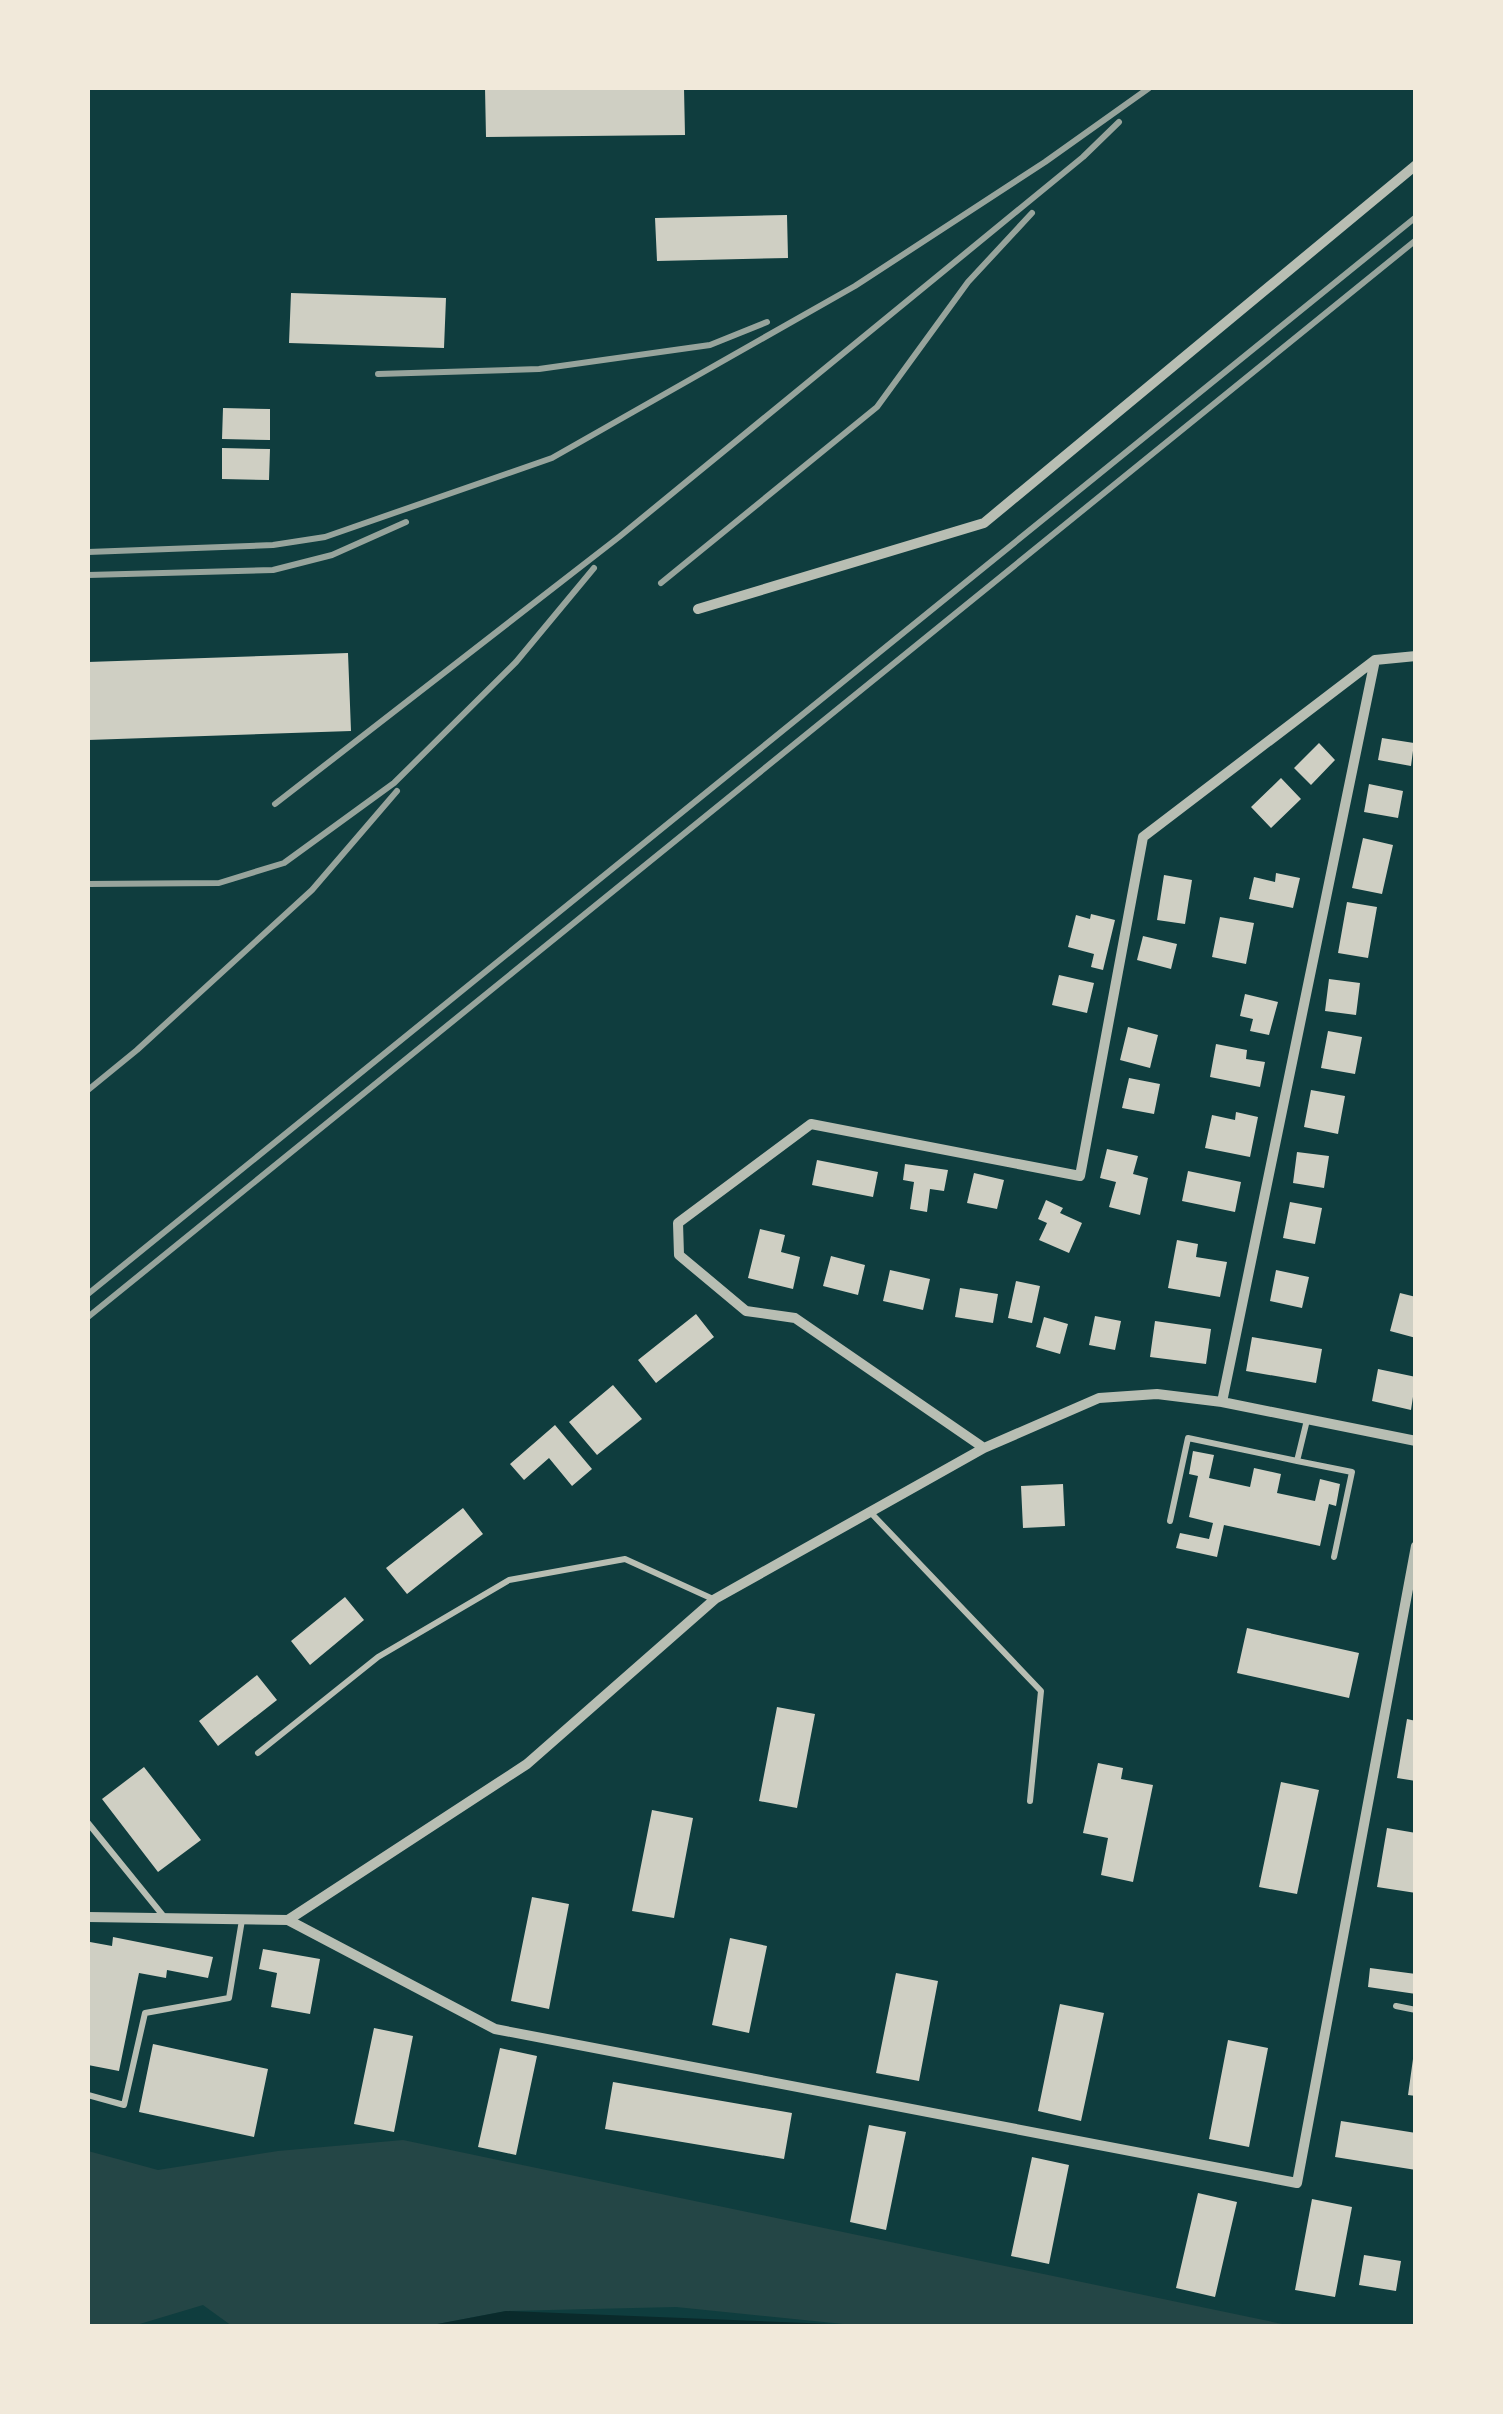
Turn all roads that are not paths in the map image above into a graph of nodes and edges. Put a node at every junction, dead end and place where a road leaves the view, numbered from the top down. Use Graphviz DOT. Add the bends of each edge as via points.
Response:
graph roads {
  1 [pos="1416,165"];
  2 [pos="698,608"];
  3 [pos="1416,656"];
  4 [pos="1375,660"];
  5 [pos="1222,1402"];
  6 [pos="1307,1419"];
  7 [pos="1416,1441"];
  8 [pos="984,1448"];
  9 [pos="1298,1461"];
  10 [pos="872,1514"];
  11 [pos="1170,1522"];
  12 [pos="1416,1546"];
  13 [pos="1334,1558"];
  14 [pos="715,1600"];
  15 [pos="258,1753"];
  16 [pos="1030,1801"];
  17 [pos="88,1823"];
  18 [pos="88,1917"];
  19 [pos="166,1918"];
  20 [pos="242,1920"];
  21 [pos="288,1920"];
  22 [pos="1396,2006"];
  23 [pos="1416,2010"];
  24 [pos="88,2095"];
  1 -- 2 [label="street" via="984,523"];
  3 -- 4 [label="street"];
  4 -- 5 [label="street"];
  4 -- 8 [label="street" via="1143,838 1080,1176 810,1124 678,1222 679,1255 746,1311 795,1318"];
  5 -- 6 [label="street"];
  5 -- 8 [label="street" via="1157,1394 1100,1398"];
  6 -- 7 [label="street"];
  6 -- 9 [label="lane"];
  8 -- 10 [label="street"];
  9 -- 11 [label="lane" via="1188,1438"];
  9 -- 13 [label="lane" via="1352,1472"];
  10 -- 14 [label="street"];
  10 -- 16 [label="lane" via="1041,1691"];
  12 -- 21 [label="street" via="1297,2183 495,2030"];
  14 -- 15 [label="lane" via="625,1559 509,1580 378,1657"];
  14 -- 21 [label="street" via="527,1764"];
  17 -- 19 [label="lane"];
  18 -- 19 [label="street"];
  19 -- 20 [label="street"];
  20 -- 21 [label="street"];
  20 -- 24 [label="lane" via="229,1998 145,2013 124,2105"];
  22 -- 23 [label="lane"];
}
